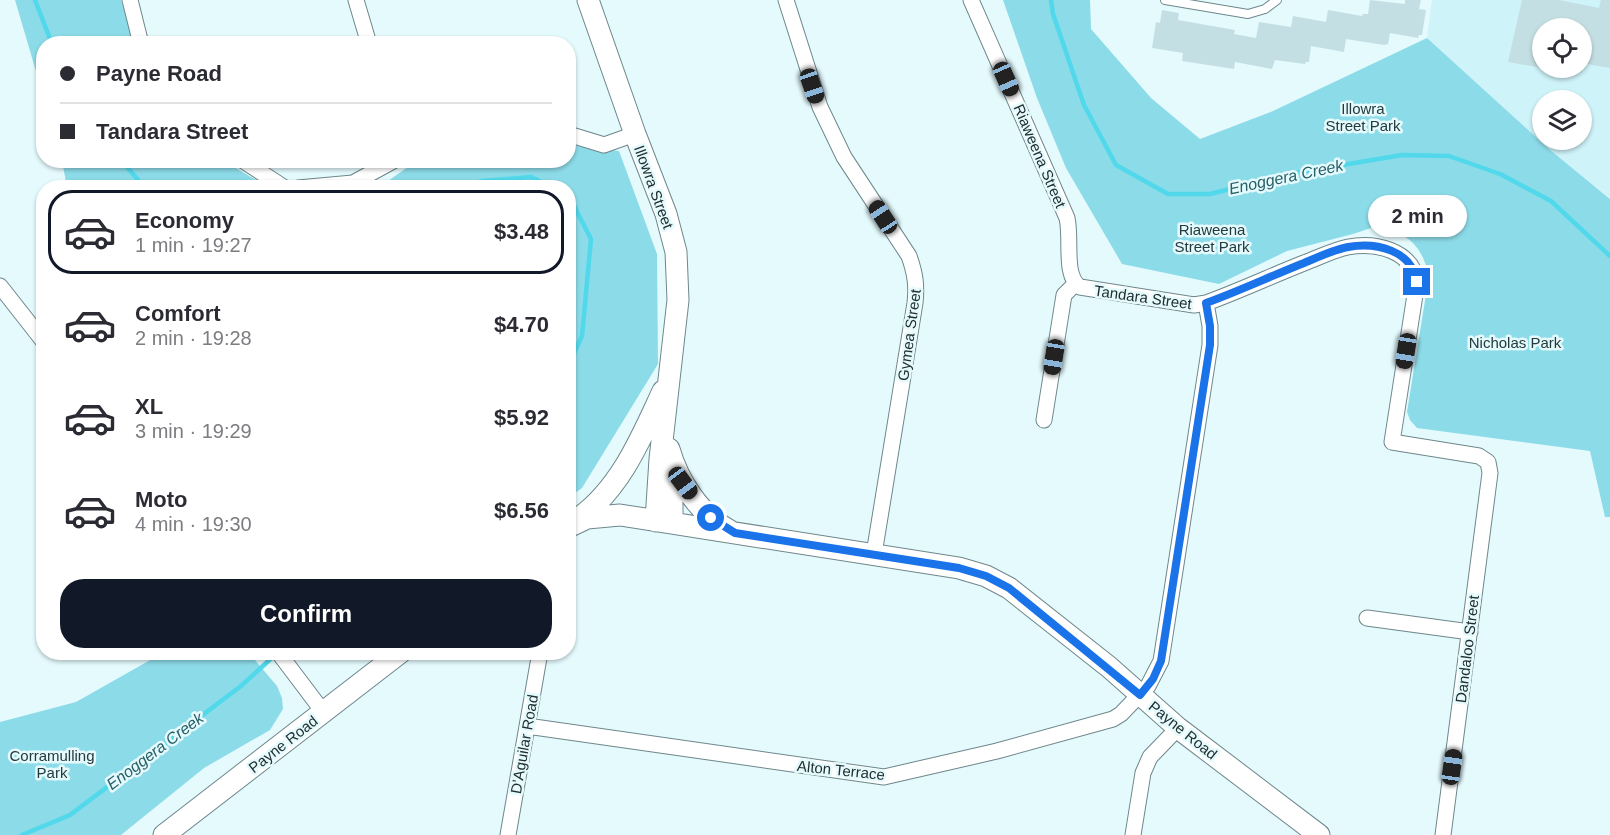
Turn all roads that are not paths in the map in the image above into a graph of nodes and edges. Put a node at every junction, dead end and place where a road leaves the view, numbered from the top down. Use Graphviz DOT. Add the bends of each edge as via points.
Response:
graph roads {
  1 [pos="130,0"];
  2 [pos="356,0"];
  3 [pos="588,0"];
  4 [pos="786,0"];
  5 [pos="971,0"];
  6 [pos="1165,0"];
  7 [pos="1277,0"];
  8 [pos="1206,4"];
  9 [pos="139,36"];
  10 [pos="367,36"];
  11 [pos="635,134"];
  12 [pos="576,136"];
  13 [pos="254,168"];
  14 [pos="380,168"];
  15 [pos="273,180"];
  16 [pos="358,180"];
  17 [pos="1075,284"];
  18 [pos="0,286"];
  19 [pos="1206,303"];
  20 [pos="36,332"];
  21 [pos="670,372"];
  22 [pos="665,417"];
  23 [pos="1044,420"];
  24 [pos="669,449"];
  25 [pos="1488,462"];
  26 [pos="576,520"];
  27 [pos="664,522"];
  28 [pos="576,523"];
  29 [pos="735,533"];
  30 [pos="874,554"];
  31 [pos="1367,618"];
  32 [pos="1470,632"];
  33 [pos="284,660"];
  34 [pos="391,660"];
  35 [pos="539,660"];
  36 [pos="1140,695"];
  37 [pos="324,713"];
  38 [pos="527,726"];
  39 [pos="1178,728"];
  40 [pos="164,835"];
  41 [pos="508,835"];
  42 [pos="1133,835"];
  43 [pos="1319,835"];
  44 [pos="1443,835"];
  1 -- 9 [label="street"];
  2 -- 10 [label="street"];
  3 -- 11 [label="main road, Illowra Street"];
  4 -- 30 [label="street, Gymea Street" via="820,107 844,157 909,256 915,273 915,303"];
  5 -- 17 [label="street, Riaweena Street" via="1067,218 1069,270"];
  6 -- 8 [label="lane"];
  7 -- 8 [label="lane" via="1248,14"];
  11 -- 12 [label="street" via="604,145"];
  11 -- 21 [label="main road, Illowra Street" via="666,214 676,252 678,300"];
  13 -- 15 [label="street"];
  14 -- 16 [label="street"];
  17 -- 19 [label="street, Tandara Street" via="1088,290 1183,305"];
  17 -- 23 [label="street" via="1064,295"];
  18 -- 20 [label="street"];
  19 -- 25 [label="street, Tandara Street" via="1349,247 1386,249 1404,256 1415,271 1417,282 1392,442 1479,456"];
  19 -- 36 [label="street, Alton Terrace" via="1210,345 1161,661"];
  21 -- 22 [label="main road, Illowra Street"];
  21 -- 26 [label="main road" via="619,475 595,506"];
  22 -- 24 [label="main road, Illowra Street"];
  22 -- 27 [label="main road, Illowra Street"];
  24 -- 27 [label="main road, Illowra Street" via="673,476"];
  24 -- 29 [label="main road" via="677,472 697,501 719,525"];
  25 -- 32 [label="street, Dandaloo Street" via="1490,473"];
  27 -- 28 [label="main road, Payne Road" via="604,515"];
  27 -- 29 [label="main road, Payne Road"];
  29 -- 30 [label="main road, Payne Road"];
  30 -- 36 [label="main road, Payne Road" via="959,568 1009,588"];
  31 -- 32 [label="street"];
  32 -- 44 [label="street, Dandaloo Street"];
  33 -- 37 [label="street"];
  34 -- 37 [label="main road, Payne Road"];
  35 -- 38 [label="street, D'Aguilar Road"];
  36 -- 38 [label="street, Alton Terrace" via="1121,714 1100,723 884,777"];
  36 -- 39 [label="main road, Payne Road"];
  37 -- 40 [label="main road, Payne Road"];
  38 -- 41 [label="street, D'Aguilar Road"];
  39 -- 42 [label="street" via="1150,757 1143,773"];
  39 -- 43 [label="main road, Payne Road"];
}
